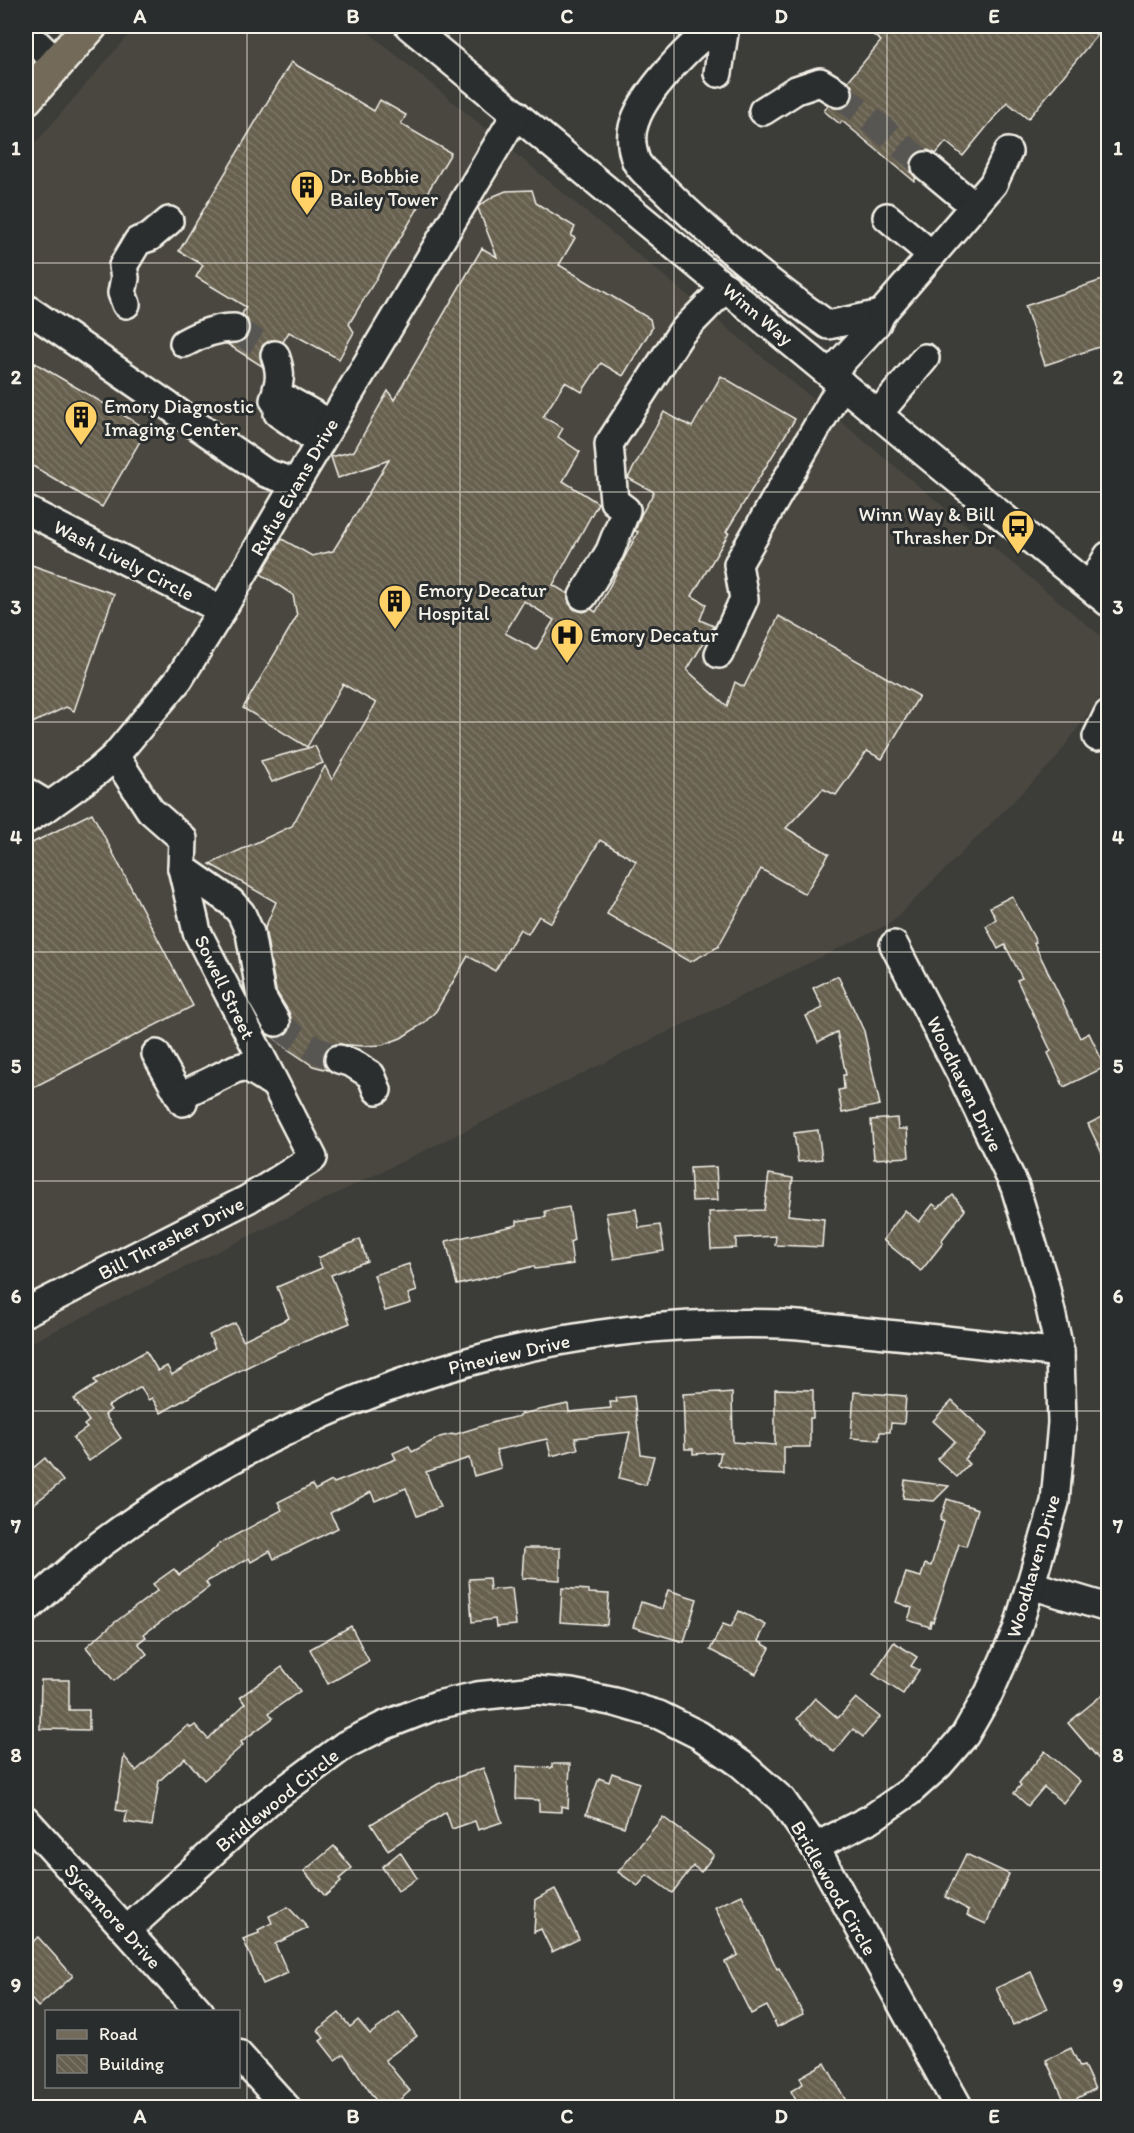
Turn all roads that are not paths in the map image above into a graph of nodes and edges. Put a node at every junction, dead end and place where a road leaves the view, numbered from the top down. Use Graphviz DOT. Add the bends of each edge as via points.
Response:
graph roads {
  1 [pos="90,26"];
  2 [pos="409,26"];
  3 [pos="719,26"];
  4 [pos="725,26"];
  5 [pos="26,33"];
  6 [pos="57,63"];
  7 [pos="718,73"];
  8 [pos="838,93"];
  9 [pos="26,97"];
  10 [pos="763,111"];
  11 [pos="516,114"];
  12 [pos="1008,152"];
  13 [pos="926,166"];
  14 [pos="975,206"];
  15 [pos="887,217"];
  16 [pos="160,229"];
  17 [pos="932,255"];
  18 [pos="726,287"];
  19 [pos="126,304"];
  20 [pos="26,308"];
  21 [pos="881,314"];
  22 [pos="234,328"];
  23 [pos="184,343"];
  24 [pos="275,355"];
  25 [pos="925,358"];
  26 [pos="836,379"];
  27 [pos="274,400"];
  28 [pos="878,414"];
  29 [pos="296,483"];
  30 [pos="26,510"];
  31 [pos="1108,556"];
  32 [pos="1099,594"];
  33 [pos="583,596"];
  34 [pos="222,610"];
  35 [pos="719,654"];
  36 [pos="116,756"];
  37 [pos="26,792"];
  38 [pos="50,806"];
  39 [pos="26,820"];
  40 [pos="182,868"];
  41 [pos="894,945"];
  42 [pos="241,1020"];
  43 [pos="276,1022"];
  44 [pos="156,1054"];
  45 [pos="339,1059"];
  46 [pos="273,1083"];
  47 [pos="377,1090"];
  48 [pos="178,1093"];
  49 [pos="312,1158"];
  50 [pos="26,1312"];
  51 [pos="1060,1353"];
  52 [pos="1031,1586"];
  53 [pos="1108,1608"];
  54 [pos="26,1610"];
  55 [pos="26,1820"];
  56 [pos="815,1847"];
  57 [pos="127,1930"];
  58 [pos="198,2010"];
  59 [pos="240,2056"];
  60 [pos="287,2108"];
  61 [pos="959,2108"];
  1 -- 6 [label="main road"];
  2 -- 11 [label="street, Winn Way"];
  3 -- 21 [label="street" via="705,33 674,64 648,98 635,121 631,145 637,164 778,290 828,325"];
  4 -- 7 [label="street"];
  5 -- 6 [label="street"];
  6 -- 9 [label="main road"];
  8 -- 10 [label="street" via="820,82 796,90"];
  11 -- 18 [label="street, Winn Way"];
  11 -- 29 [label="street, Rufus Evans Drive"];
  12 -- 14 [label="street" via="993,184"];
  13 -- 14 [label="street"];
  14 -- 17 [label="street"];
  15 -- 17 [label="street"];
  16 -- 19 [label="street" via="138,241 123,266 122,293"];
  17 -- 21 [label="street"];
  18 -- 26 [label="street, Winn Way"];
  18 -- 33 [label="street" via="681,333 609,444 614,501 626,510 610,551"];
  20 -- 29 [label="street" via="266,473"];
  21 -- 26 [label="street"];
  22 -- 23 [label="street" via="220,328"];
  24 -- 27 [label="street" via="280,380"];
  25 -- 28 [label="street"];
  26 -- 28 [label="street, Winn Way"];
  26 -- 35 [label="street" via="738,564 744,599"];
  28 -- 32 [label="street, Winn Way"];
  29 -- 34 [label="street, Rufus Evans Drive"];
  30 -- 34 [label="street, Wash Lively Circle"];
  31 -- 32 [label="street"];
  34 -- 36 [label="street, Rufus Evans Drive" via="179,679"];
  36 -- 38 [label="street, Rufus Evans Drive"];
  36 -- 40 [label="street, Sowell Street" via="150,810 183,839"];
  37 -- 38 [label="street"];
  38 -- 39 [label="street, Rufus Evans Drive"];
  40 -- 42 [label="street, Sowell Street" via="197,932"];
  40 -- 43 [label="street" via="241,913 250,933 261,996"];
  41 -- 51 [label="street, Woodhaven Drive" via="1015,1187 1045,1285"];
  42 -- 46 [label="street, Sowell Street"];
  42 -- 48 [label="street" via="236,1050"];
  44 -- 48 [label="street"];
  45 -- 47 [label="street" via="371,1075"];
  46 -- 48 [label="street" via="246,1066"];
  46 -- 49 [label="street, Sowell Street"];
  49 -- 50 [label="street, Bill Thrasher Drive" via="248,1199"];
  51 -- 52 [label="street, Woodhaven Drive" via="1062,1423 1055,1502"];
  51 -- 54 [label="street, Pineview Drive" via="783,1324 682,1326 595,1335 479,1358 392,1385 303,1422 228,1460 102,1544"];
  52 -- 53 [label="street"];
  52 -- 56 [label="street, Woodhaven Drive" via="1017,1630 965,1735 939,1766 909,1792 872,1818"];
  55 -- 57 [label="street, Sycamore Drive"];
  56 -- 57 [label="street, Bridlewood Circle" via="782,1800 741,1764 699,1735 658,1715 571,1693 535,1690 477,1696 436,1705 345,1745 268,1802"];
  56 -- 61 [label="street, Bridlewood Circle"];
  57 -- 58 [label="street, Sycamore Drive"];
  59 -- 60 [label="street"];
}
